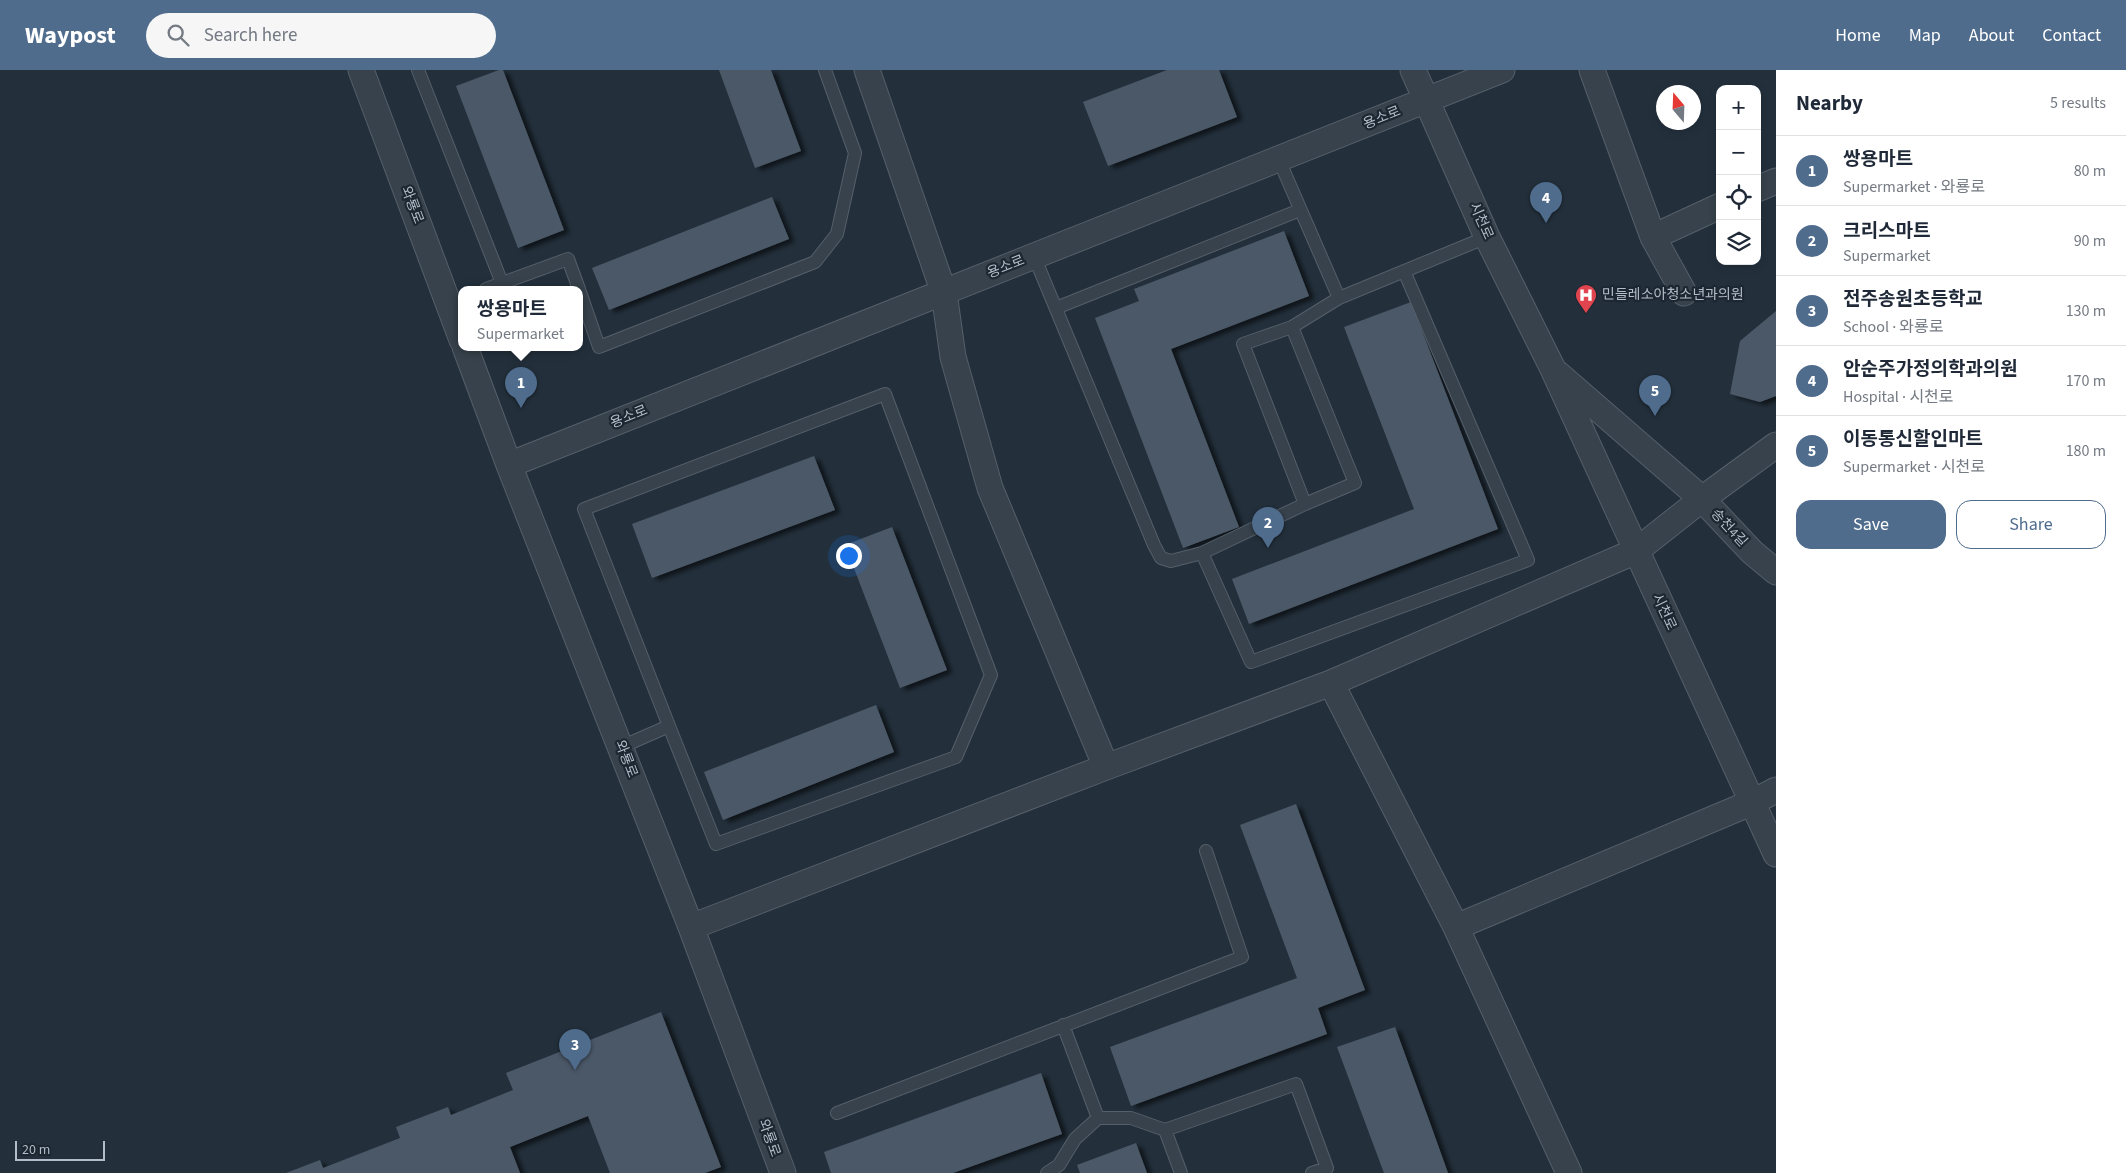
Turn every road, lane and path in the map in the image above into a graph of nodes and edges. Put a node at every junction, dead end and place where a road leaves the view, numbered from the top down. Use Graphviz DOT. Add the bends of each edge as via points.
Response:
graph roads {
  1 [pos="361,70"];
  2 [pos="418,70"];
  3 [pos="825,70"];
  4 [pos="867,70"];
  5 [pos="1412,70"];
  6 [pos="1502,70"];
  7 [pos="1592,70"];
  8 [pos="1427,100"];
  9 [pos="1279,160"];
  10 [pos="1776,181"];
  11 [pos="1761,188"];
  12 [pos="1716,208"];
  13 [pos="1300,210"];
  14 [pos="1487,236"];
  15 [pos="1653,237"];
  16 [pos="1034,256"];
  17 [pos="1404,272"];
  18 [pos="502,283"];
  19 [pos="494,286"];
  20 [pos="577,286"];
  21 [pos="944,292"];
  22 [pos="1684,292"];
  23 [pos="1339,298"];
  24 [pos="455,301"];
  25 [pos="583,302"];
  26 [pos="1056,308"];
  27 [pos="458,318"];
  28 [pos="1292,327"];
  29 [pos="466,351"];
  30 [pos="1553,369"];
  31 [pos="1776,445"];
  32 [pos="509,465"];
  33 [pos="1702,499"];
  34 [pos="1305,504"];
  35 [pos="1636,551"];
  36 [pos="1202,553"];
  37 [pos="1776,572"];
  38 [pos="1332,683"];
  39 [pos="669,726"];
  40 [pos="621,747"];
  41 [pos="1106,767"];
  42 [pos="1776,790"];
  43 [pos="1753,802"];
  44 [pos="1206,851"];
  45 [pos="1776,854"];
  46 [pos="691,927"];
  47 [pos="1456,927"];
  48 [pos="1063,1025"];
  49 [pos="837,1113"];
  50 [pos="1098,1118"];
  51 [pos="1165,1130"];
  52 [pos="782,1173"];
  53 [pos="1047,1173"];
  54 [pos="1181,1173"];
  55 [pos="1312,1173"];
  56 [pos="1569,1173"];
  1 -- 24 [label="street, 와룡로"];
  2 -- 18 [label="lane"];
  3 -- 25 [label="lane" via="855,153 837,234 815,262 599,347"];
  4 -- 21 [label="street"];
  5 -- 8 [label="street, 시천로"];
  6 -- 8 [label="street, 용소로"];
  7 -- 15 [label="street"];
  8 -- 9 [label="street, 용소로"];
  8 -- 14 [label="street, 시천로"];
  9 -- 13 [label="lane"];
  9 -- 16 [label="street, 용소로"];
  10 -- 11 [label="street"];
  12 -- 15 [label="street"];
  13 -- 23 [label="lane"];
  13 -- 26 [label="lane"];
  14 -- 17 [label="lane"];
  14 -- 30 [label="street, 시천로"];
  15 -- 22 [label="street"];
  16 -- 21 [label="street, 용소로"];
  16 -- 26 [label="lane"];
  17 -- 23 [label="lane"];
  17 -- 36 [label="lane" via="1528,560 1251,662"];
  18 -- 19 [label="lane"];
  18 -- 20 [label="lane" via="568,259"];
  21 -- 32 [label="street, 용소로"];
  21 -- 41 [label="street" via="953,357 990,488"];
  23 -- 28 [label="lane"];
  24 -- 27 [label="street, 와룡로"];
  26 -- 36 [label="lane" via="1161,558 1171,561"];
  28 -- 34 [label="lane" via="1355,483"];
  28 -- 34 [label="lane" via="1243,344"];
  29 -- 32 [label="street, 와룡로"];
  30 -- 33 [label="street, 시천로"];
  30 -- 35 [label="street, 시천로"];
  31 -- 33 [label="street"];
  32 -- 40 [label="street, 와룡로"];
  33 -- 35 [label="street, 송천4길"];
  33 -- 37 [label="street, 송천4길" via="1752,552"];
  34 -- 36 [label="lane"];
  35 -- 38 [label="street, 송천4길"];
  35 -- 43 [label="street, 시천로"];
  38 -- 41 [label="street, 송천4길"];
  38 -- 47 [label="street"];
  39 -- 39 [label="lane" via="584,509 885,394 991,675 956,757 716,844"];
  39 -- 40 [label="lane"];
  40 -- 46 [label="street, 와룡로"];
  41 -- 46 [label="street, 송천4길"];
  42 -- 43 [label="street"];
  43 -- 45 [label="street, 시천로"];
  43 -- 47 [label="street"];
  44 -- 48 [label="lane" via="1242,957"];
  46 -- 52 [label="street, 와룡로"];
  47 -- 56 [label="street"];
  48 -- 49 [label="lane"];
  48 -- 50 [label="lane"];
  50 -- 51 [label="lane" via="1131,1118"];
  50 -- 53 [label="lane" via="1074,1139 1059,1165"];
  51 -- 54 [label="lane"];
  51 -- 55 [label="lane" via="1296,1084 1327,1168"];
}
